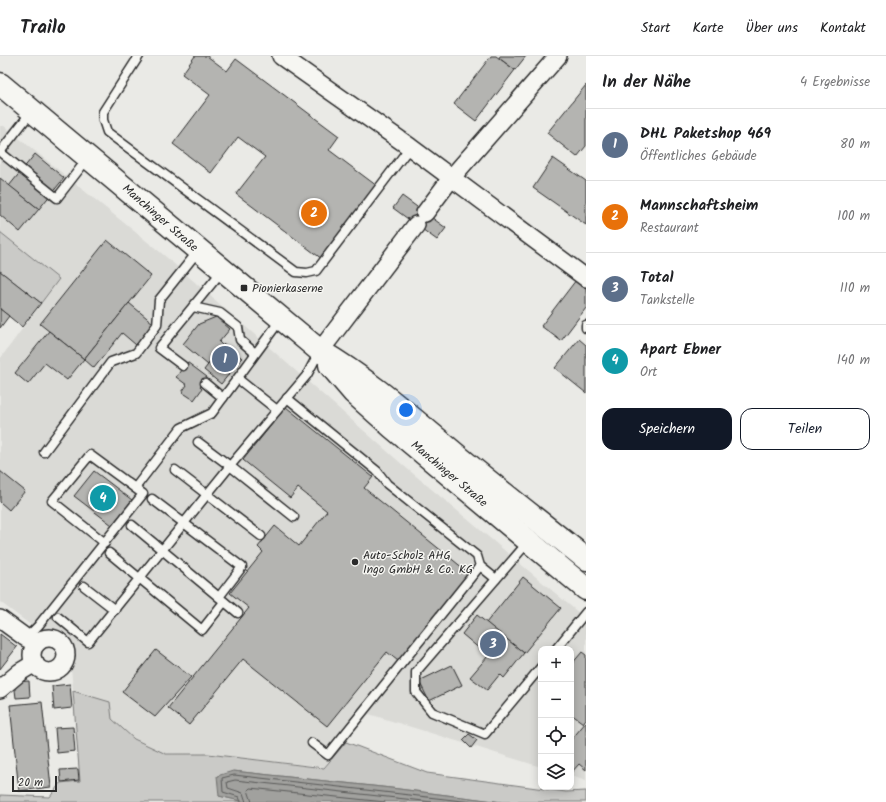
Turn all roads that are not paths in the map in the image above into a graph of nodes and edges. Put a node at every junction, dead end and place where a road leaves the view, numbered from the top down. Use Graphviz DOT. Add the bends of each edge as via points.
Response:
graph roads {
  1 [pos="139,56"];
  2 [pos="281,56"];
  3 [pos="558,56"];
  4 [pos="0,86"];
  5 [pos="32,111"];
  6 [pos="410,147"];
  7 [pos="89,157"];
  8 [pos="452,177"];
  9 [pos="198,251"];
  10 [pos="222,271"];
  11 [pos="586,278"];
  12 [pos="193,307"];
  13 [pos="281,318"];
  14 [pos="320,351"];
  15 [pos="256,353"];
  16 [pos="183,366"];
  17 [pos="238,379"];
  18 [pos="205,383"];
  19 [pos="224,398"];
  20 [pos="287,398"];
  21 [pos="277,410"];
  22 [pos="198,442"];
  23 [pos="44,452"];
  24 [pos="230,466"];
  25 [pos="175,470"];
  26 [pos="135,488"];
  27 [pos="207,495"];
  28 [pos="152,499"];
  29 [pos="294,517"];
  30 [pos="184,523"];
  31 [pos="132,525"];
  32 [pos="261,536"];
  33 [pos="528,541"];
  34 [pos="104,542"];
  35 [pos="162,550"];
  36 [pos="109,553"];
  37 [pos="586,559"];
  38 [pos="480,566"];
  39 [pos="140,579"];
  40 [pos="496,579"];
  41 [pos="84,586"];
  42 [pos="586,588"];
  43 [pos="222,599"];
  44 [pos="115,610"];
  45 [pos="586,612"];
  46 [pos="238,613"];
  47 [pos="58,617"];
  48 [pos="0,619"];
  49 [pos="31,641"];
  50 [pos="558,646"];
  51 [pos="35,663"];
  52 [pos="538,671"];
  53 [pos="0,689"];
  54 [pos="312,743"];
  1 -- 6 [label="lane" via="103,112 107,132 296,272 316,271"];
  2 -- 6 [label="street"];
  3 -- 8 [label="street"];
  4 -- 5 [label="main road, Manchinger Straße"];
  5 -- 7 [label="main road, Manchinger Straße"];
  5 -- 7 [label="lane" via="0,152 6,157 57,198"];
  6 -- 8 [label="street"];
  7 -- 9 [label="main road, Manchinger Straße"];
  8 -- 11 [label="street"];
  8 -- 14 [label="street"];
  9 -- 10 [label="main road, Manchinger Straße"];
  9 -- 23 [label="lane" via="159,300 158,325 136,353 111,362"];
  10 -- 12 [label="lane"];
  10 -- 13 [label="main road, Manchinger Straße"];
  12 -- 15 [label="lane" via="220,313 238,327 240,340"];
  12 -- 16 [label="lane" via="159,348"];
  13 -- 14 [label="main road, Manchinger Straße"];
  13 -- 15 [label="lane"];
  14 -- 20 [label="lane" via="307,375"];
  14 -- 33 [label="main road, Manchinger Straße" via="354,392"];
  14 -- 37 [label="main road, Manchinger Straße" via="355,373 400,407"];
  15 -- 17 [label="lane"];
  17 -- 19 [label="lane"];
  17 -- 21 [label="lane"];
  18 -- 19 [label="lane"];
  19 -- 26 [label="lane" via="212,413 181,428"];
  20 -- 21 [label="lane"];
  20 -- 38 [label="lane" via="377,471 387,484 477,556"];
  21 -- 24 [label="lane"];
  22 -- 24 [label="lane"];
  24 -- 27 [label="lane"];
  24 -- 29 [label="lane"];
  25 -- 27 [label="lane"];
  26 -- 34 [label="lane" via="143,494"];
  26 -- 34 [label="lane" via="90,455 52,501"];
  27 -- 30 [label="lane"];
  27 -- 32 [label="lane"];
  28 -- 30 [label="lane"];
  30 -- 35 [label="lane"];
  30 -- 43 [label="lane" via="242,567"];
  31 -- 35 [label="lane"];
  33 -- 40 [label="lane"];
  33 -- 42 [label="main road, Manchinger Straße"];
  34 -- 49 [label="lane" via="38,626"];
  35 -- 39 [label="lane"];
  35 -- 43 [label="lane"];
  36 -- 39 [label="lane"];
  38 -- 40 [label="lane"];
  38 -- 54 [label="lane" via="328,755"];
  39 -- 43 [label="lane" via="202,630"];
  39 -- 44 [label="lane"];
  40 -- 52 [label="lane" via="416,672 416,692 432,712 485,734"];
  41 -- 44 [label="lane"];
  43 -- 46 [label="lane"];
  44 -- 47 [label="lane" via="88,642"];
  45 -- 50 [label="lane"];
  48 -- 49 [label="street"];
  49 -- 51 [label="street"];
  49 -- 51 [label="street" via="54,638 63,645 66,658 58,669 52,671 40,668"];
  51 -- 53 [label="street"];
}
